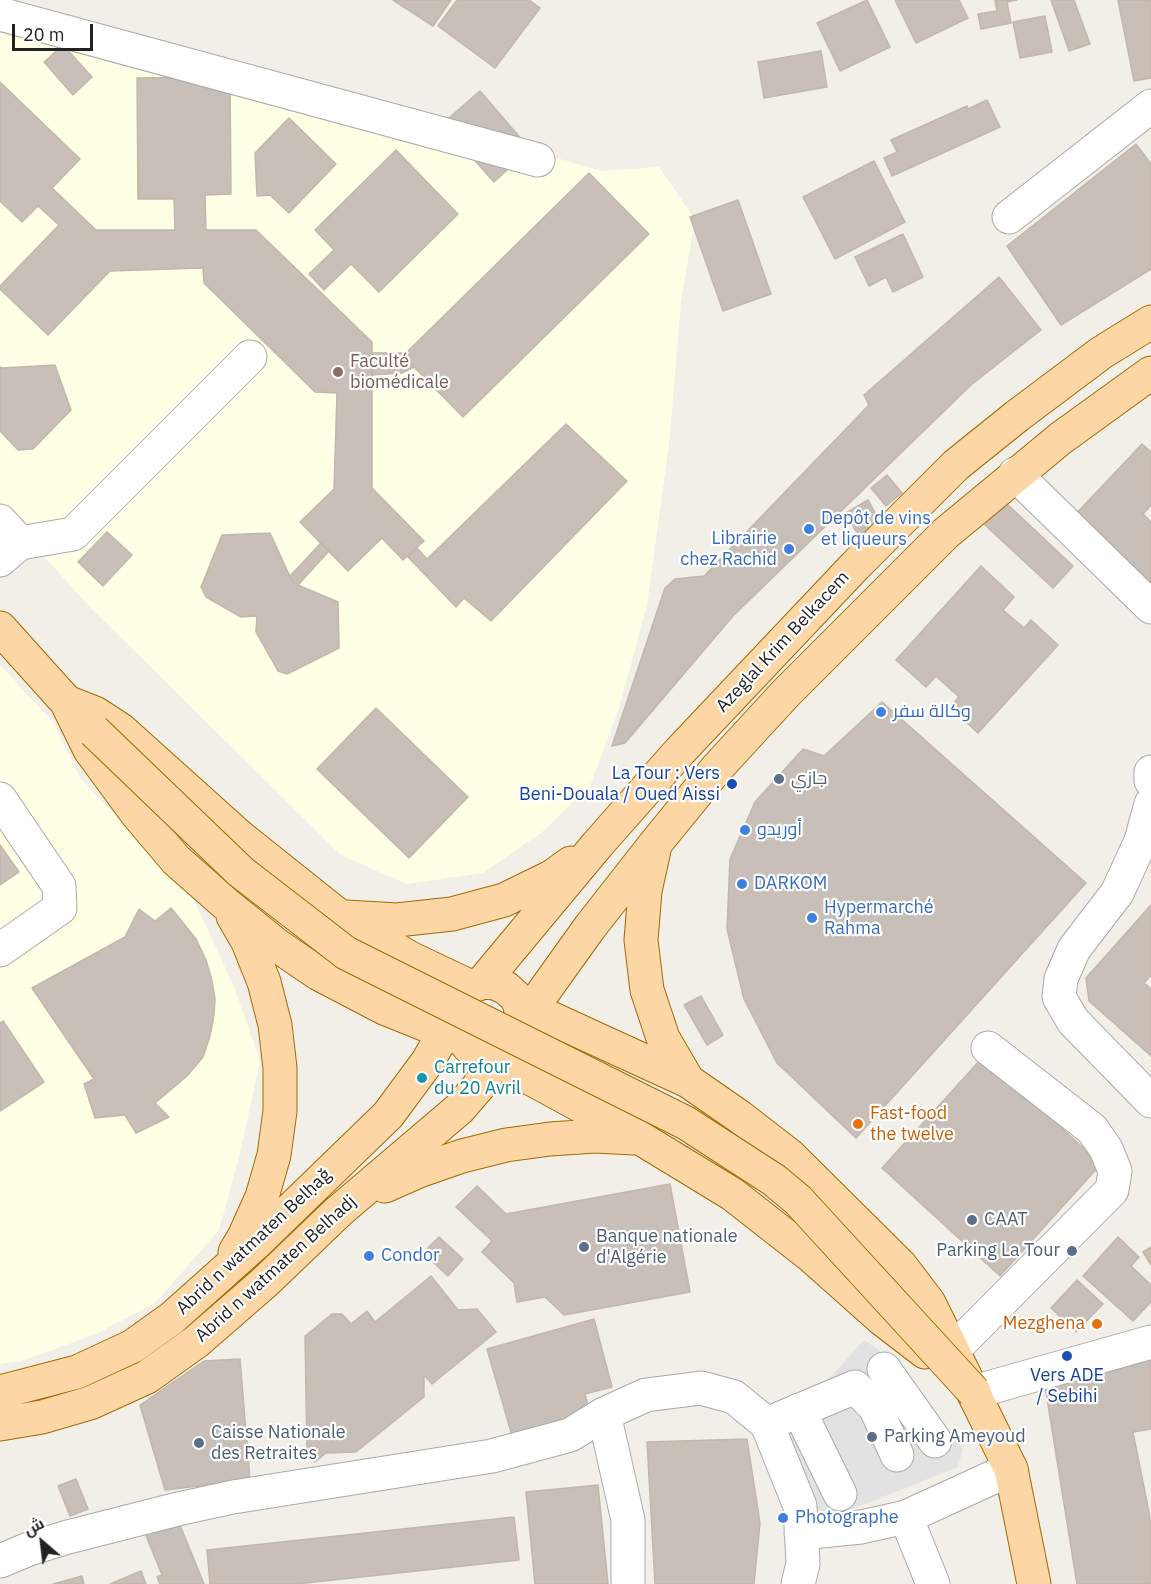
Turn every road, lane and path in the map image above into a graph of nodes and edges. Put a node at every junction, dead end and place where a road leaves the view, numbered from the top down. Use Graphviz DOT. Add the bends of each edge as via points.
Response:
graph roads {
  1 [pos="0,14"];
  2 [pos="1151,106"];
  3 [pos="538,160"];
  4 [pos="1009,216"];
  5 [pos="1151,322"];
  6 [pos="250,357"];
  7 [pos="1151,373"];
  8 [pos="1015,474"];
  9 [pos="7,541"];
  10 [pos="1151,607"];
  11 [pos="0,628"];
  12 [pos="66,701"];
  13 [pos="1151,772"];
  14 [pos="1151,781"];
  15 [pos="0,799"];
  16 [pos="1151,804"];
  17 [pos="655,844"];
  18 [pos="597,845"];
  19 [pos="226,904"];
  20 [pos="339,916"];
  21 [pos="0,950"];
  22 [pos="477,985"];
  23 [pos="491,1031"];
  24 [pos="988,1048"];
  25 [pos="688,1081"];
  26 [pos="1151,1101"];
  27 [pos="640,1138"];
  28 [pos="338,1212"];
  29 [pos="222,1274"];
  30 [pos="1151,1342"];
  31 [pos="916,1345"];
  32 [pos="953,1350"];
  33 [pos="884,1369"];
  34 [pos="855,1387"];
  35 [pos="0,1392"];
  36 [pos="974,1392"];
  37 [pos="799,1410"];
  38 [pos="604,1414"];
  39 [pos="0,1424"];
  40 [pos="767,1424"];
  41 [pos="935,1441"];
  42 [pos="897,1455"];
  43 [pos="1011,1469"];
  44 [pos="840,1494"];
  45 [pos="906,1517"];
  46 [pos="801,1533"];
  47 [pos="0,1562"];
  48 [pos="628,1584"];
  49 [pos="798,1584"];
  50 [pos="933,1584"];
  51 [pos="1034,1584"];
  1 -- 3 [label="street"];
  2 -- 4 [label="street"];
  5 -- 18 [label="main road, Azeglal Krim Belkacem" via="1091,360 956,465 735,693"];
  6 -- 9 [label="street" via="73,534"];
  7 -- 8 [label="main road, Azeglal Krim Belkacem"];
  8 -- 10 [label="street"];
  8 -- 17 [label="main road, Azeglal Krim Belkacem" via="946,533 786,693"];
  11 -- 12 [label="main road"];
  12 -- 19 [label="main road" via="90,750 137,814 176,860"];
  12 -- 20 [label="main road" via="121,730 240,837"];
  12 -- 36 [label="main road, bridge" via="241,872 346,953 686,1123 774,1179 798,1200"];
  13 -- 14 [label="street"];
  15 -- 21 [label="street" via="59,886 60,908"];
  16 -- 26 [label="street" via="1141,841 1118,892 1074,949 1060,979 1059,997 1073,1021"];
  17 -- 23 [label="main road, Azeglal Krim Belkacem" via="590,927"];
  17 -- 25 [label="main road" via="645,891 641,940 647,990 663,1038"];
  18 -- 20 [label="main road" via="553,876 504,900 452,914 398,920"];
  18 -- 22 [label="main road, Azeglal Krim Belkacem"];
  19 -- 23 [label="main road" via="319,974 384,1008"];
  19 -- 29 [label="main road" via="248,942 264,982 275,1025 280,1111 274,1155 262,1197"];
  20 -- 22 [label="main road" via="410,958"];
  22 -- 23 [label="main road, Azeglal Krim Belkacem" via="461,994 455,1005"];
  22 -- 23 [label="main road" via="495,983 506,987"];
  23 -- 25 [label="main road"];
  23 -- 27 [label="main road"];
  23 -- 28 [label="main road, Abrid n watmaten Belhadj" via="478,1087 459,1109"];
  23 -- 29 [label="main road, Abrid n watmaten Belḥaǧ" via="428,1061 388,1115"];
  24 -- 32 [label="street" via="1092,1129 1115,1171 1112,1190"];
  25 -- 32 [label="main road" via="789,1155 901,1266 929,1303"];
  27 -- 28 [label="main road" via="573,1137 506,1145 419,1171"];
  27 -- 31 [label="main road" via="732,1194"];
  28 -- 39 [label="main road, Abrid n watmaten Belhadj" via="196,1342 147,1377 90,1403"];
  29 -- 35 [label="main road, Abrid n watmaten Belḥaǧ" via="133,1346 77,1372"];
  30 -- 36 [label="street"];
  31 -- 33 [label="street"];
  31 -- 36 [label="main road"];
  32 -- 36 [label="main road"];
  33 -- 34 [label="street"];
  33 -- 41 [label="street"];
  34 -- 37 [label="street"];
  34 -- 42 [label="street" via="875,1407"];
  36 -- 43 [label="main road"];
  37 -- 40 [label="street"];
  37 -- 44 [label="street"];
  38 -- 40 [label="street" via="646,1395 701,1388 734,1397"];
  38 -- 47 [label="street" via="570,1435 492,1456 178,1509 68,1537"];
  38 -- 48 [label="street" via="628,1520"];
  40 -- 46 [label="street" via="800,1506"];
  43 -- 45 [label="street"];
  43 -- 51 [label="main road"];
  45 -- 46 [label="street" via="861,1527"];
  45 -- 50 [label="street"];
  46 -- 49 [label="street" via="803,1564"];
}
